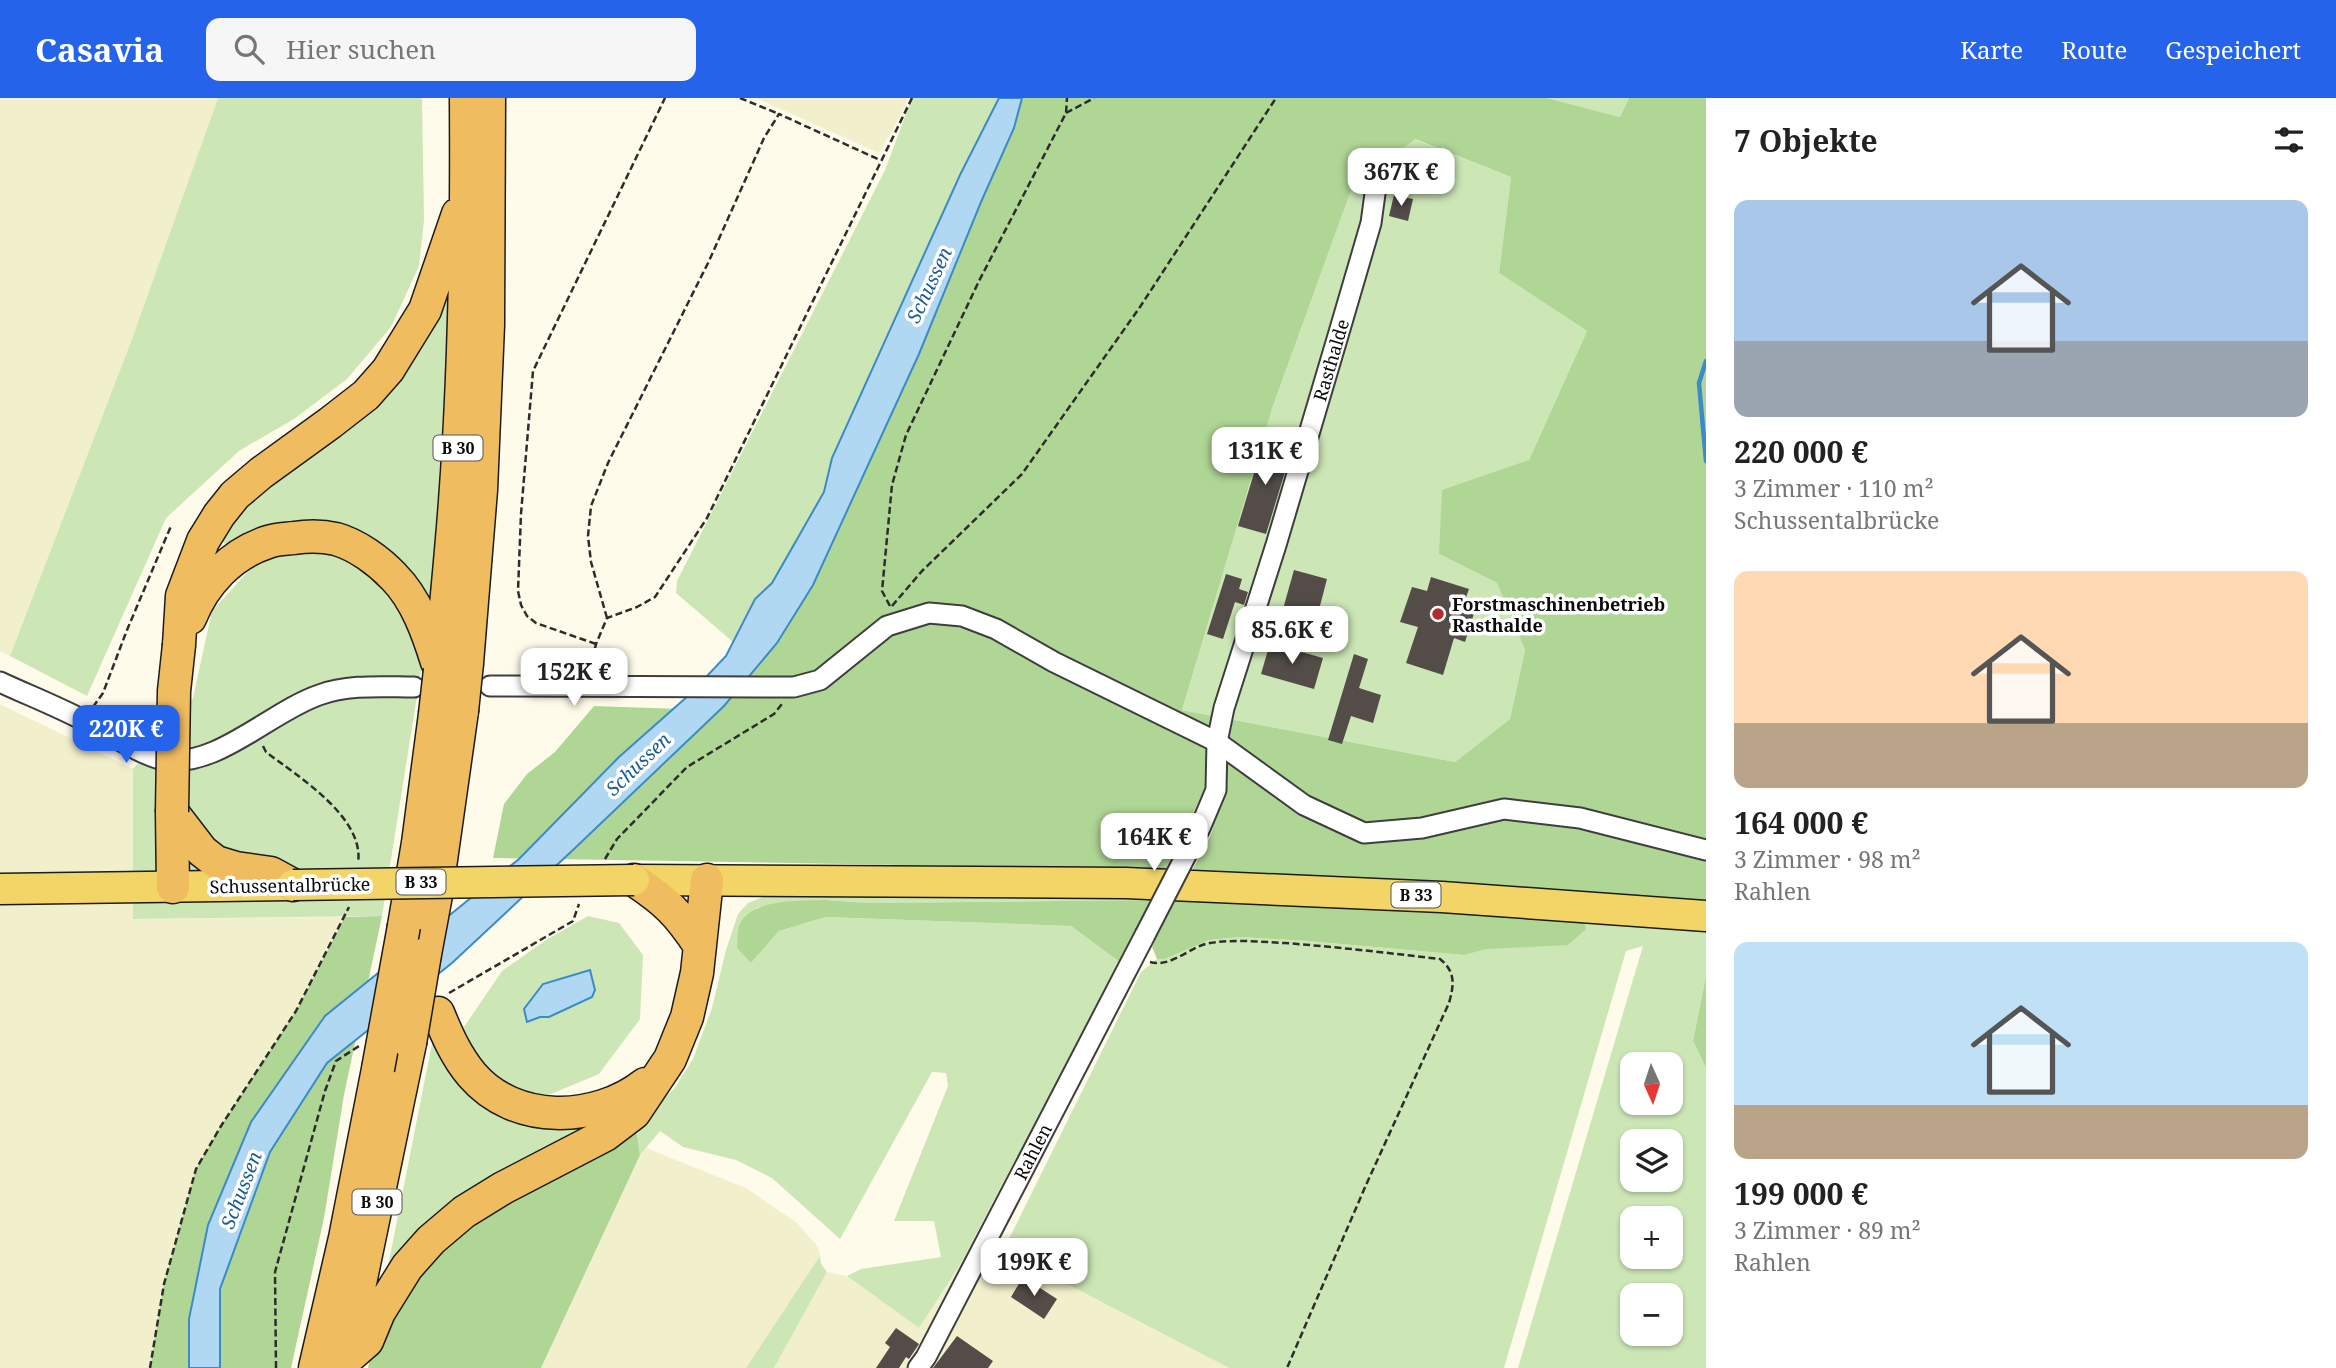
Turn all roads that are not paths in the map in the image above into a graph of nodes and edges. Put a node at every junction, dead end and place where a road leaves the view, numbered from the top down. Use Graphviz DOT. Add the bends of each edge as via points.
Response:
graph roads {
  1 [pos="466,98"];
  2 [pos="489,98"];
  3 [pos="1377,179"];
  4 [pos="478,193"];
  5 [pos="470,225"];
  6 [pos="179,645"];
  7 [pos="440,673"];
  8 [pos="0,682"];
  9 [pos="490,687"];
  10 [pos="448,712"];
  11 [pos="1217,742"];
  12 [pos="172,812"];
  13 [pos="1200,828"];
  14 [pos="1706,850"];
  15 [pos="634,880"];
  16 [pos="706,880"];
  17 [pos="293,885"];
  18 [pos="173,887"];
  19 [pos="0,889"];
  20 [pos="1706,916"];
  21 [pos="701,946"];
  22 [pos="425,954"];
  23 [pos="660,1073"];
  24 [pos="334,1366"];
  25 [pos="918,1368"];
  1 -- 4 [label="highway"];
  2 -- 4 [label="highway"];
  3 -- 11 [label="street, Rasthalde" via="1367,236"];
  4 -- 5 [label="highway"];
  5 -- 6 [label="highway" via="388,370 330,424 261,472 219,515 203,541 182,596"];
  5 -- 7 [label="highway, B 30"];
  6 -- 7 [label="highway" via="195,604 212,578 236,558 268,541 306,536 337,539 372,557 396,578 430,639"];
  6 -- 12 [label="highway, bridge"];
  7 -- 8 [label="street" via="322,693 191,761 163,760"];
  7 -- 10 [label="highway, B 30, bridge"];
  9 -- 11 [label="street" via="787,687 820,680 887,625 929,613 962,617 996,629"];
  10 -- 22 [label="highway, B 30" via="436,895"];
  10 -- 24 [label="highway, B 30, bridge" via="404,926 370,1057 345,1238"];
  11 -- 13 [label="street, Rasthalde" via="1216,790"];
  11 -- 14 [label="street" via="1304,805 1364,833 1422,828 1504,809 1580,818"];
  12 -- 17 [label="highway" via="216,862 271,873"];
  12 -- 18 [label="highway"];
  13 -- 25 [label="street, Rahlen, bridge"];
  15 -- 16 [label="main road, Schussentalbrücke / B 33"];
  15 -- 17 [label="main road, Schussentalbrücke / B 33, bridge"];
  15 -- 21 [label="highway" via="663,899"];
  16 -- 20 [label="main road, B 33" via="1126,883 1442,897"];
  16 -- 21 [label="highway"];
  17 -- 18 [label="main road, Schussentalbrücke / B 33"];
  18 -- 19 [label="main road, Schussentalbrücke / B 33"];
  21 -- 23 [label="highway" via="687,1017"];
  22 -- 23 [label="highway" via="444,1003 453,1049 473,1076 523,1109 561,1113 598,1108 629,1097"];
  22 -- 24 [label="highway, B 30, bridge" via="410,1043"];
  23 -- 24 [label="highway" via="634,1113 605,1135 503,1188 431,1240 407,1267 367,1341"];
}
